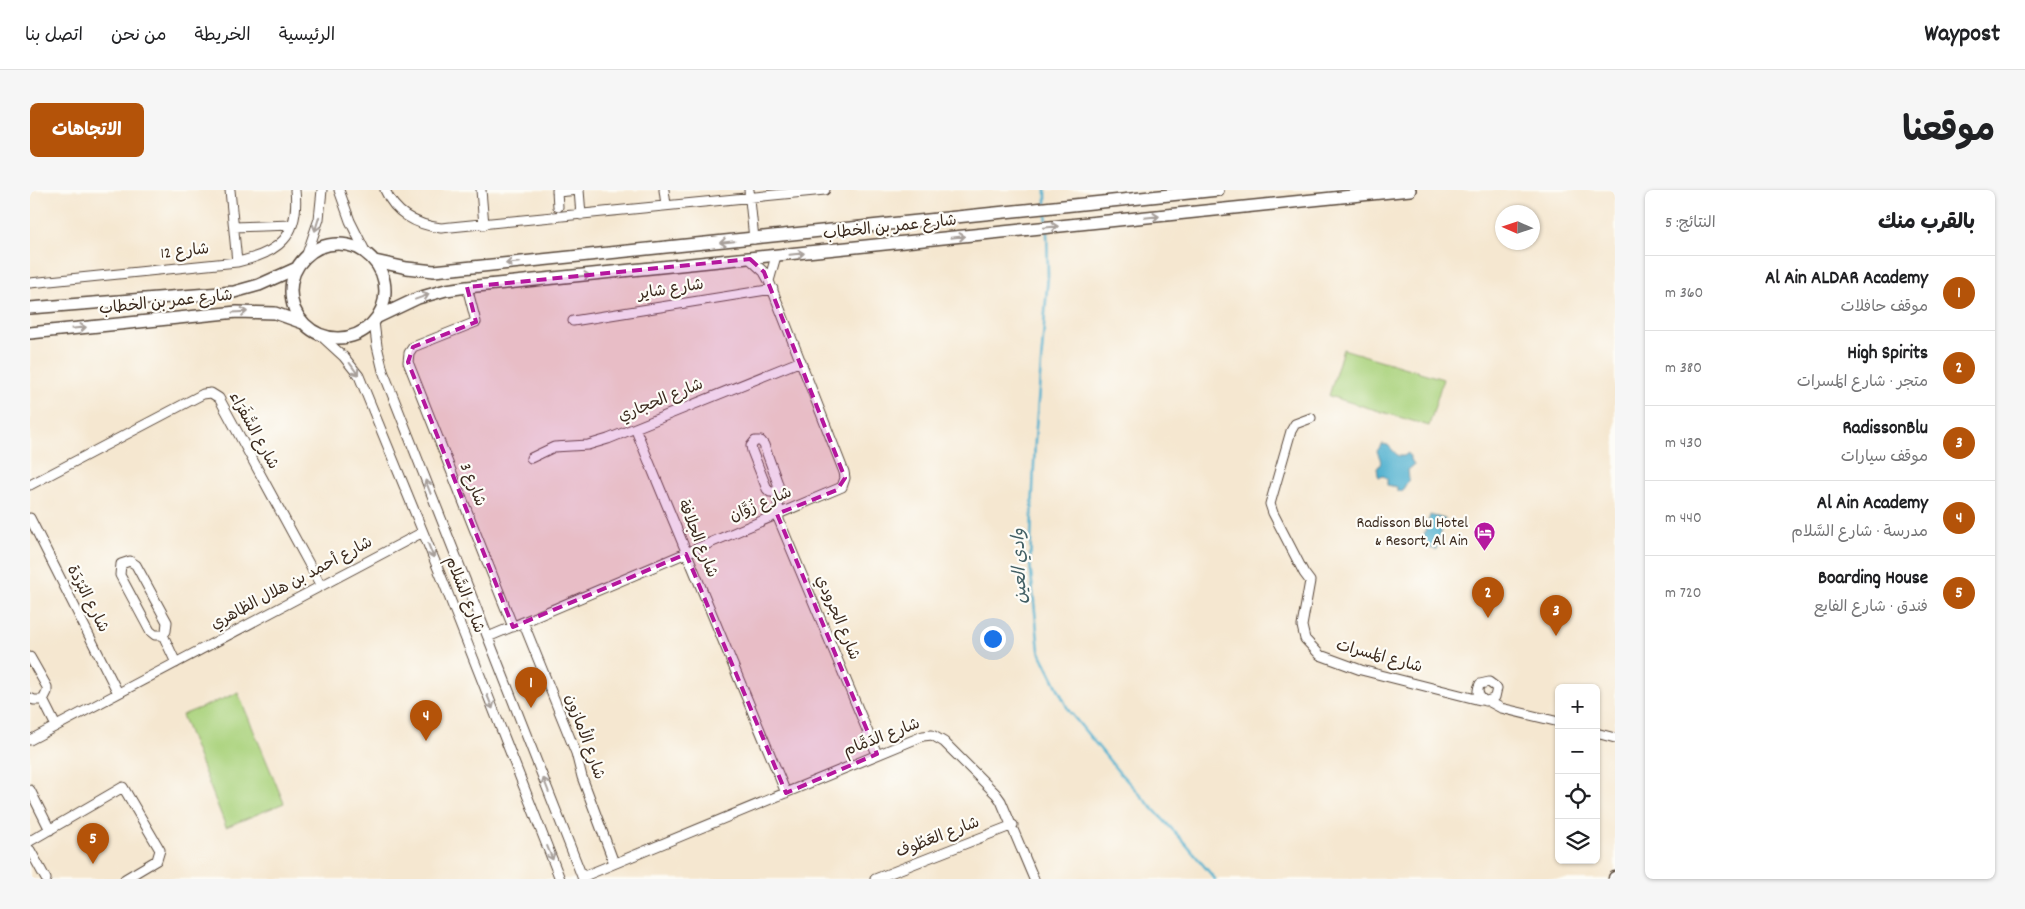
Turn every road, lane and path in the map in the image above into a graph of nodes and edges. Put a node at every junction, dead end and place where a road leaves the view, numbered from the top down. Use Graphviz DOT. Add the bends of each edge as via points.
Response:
graph roads {
  1 [pos="230,190"];
  2 [pos="295,190"];
  3 [pos="322,190"];
  4 [pos="339,190"];
  5 [pos="385,190"];
  6 [pos="481,190"];
  7 [pos="579,190"];
  8 [pos="664,190"];
  9 [pos="825,190"];
  10 [pos="1218,190"];
  11 [pos="1410,190"];
  12 [pos="557,191"];
  13 [pos="750,194"];
  14 [pos="666,205"];
  15 [pos="558,207"];
  16 [pos="581,215"];
  17 [pos="484,225"];
  18 [pos="292,226"];
  19 [pos="234,227"];
  20 [pos="754,239"];
  21 [pos="366,252"];
  22 [pos="306,256"];
  23 [pos="776,256"];
  24 [pos="750,259"];
  25 [pos="375,261"];
  26 [pos="237,262"];
  27 [pos="297,268"];
  28 [pos="30,283"];
  29 [pos="771,285"];
  30 [pos="467,287"];
  31 [pos="30,308"];
  32 [pos="376,320"];
  33 [pos="573,321"];
  34 [pos="303,323"];
  35 [pos="30,332"];
  36 [pos="320,335"];
  37 [pos="801,361"];
  38 [pos="1311,418"];
  39 [pos="635,428"];
  40 [pos="531,458"];
  41 [pos="30,485"];
  42 [pos="775,492"];
  43 [pos="778,514"];
  44 [pos="30,518"];
  45 [pos="423,532"];
  46 [pos="686,554"];
  47 [pos="320,586"];
  48 [pos="523,622"];
  49 [pos="512,627"];
  50 [pos="163,635"];
  51 [pos="488,638"];
  52 [pos="30,657"];
  53 [pos="176,663"];
  54 [pos="1480,684"];
  55 [pos="118,693"];
  56 [pos="1460,694"];
  57 [pos="1496,695"];
  58 [pos="30,698"];
  59 [pos="43,700"];
  60 [pos="1486,701"];
  61 [pos="1513,711"];
  62 [pos="1555,721"];
  63 [pos="56,726"];
  64 [pos="1600,733"];
  65 [pos="1615,738"];
  66 [pos="30,740"];
  67 [pos="877,754"];
  68 [pos="30,790"];
  69 [pos="786,793"];
  70 [pos="1012,826"];
  71 [pos="50,830"];
  72 [pos="30,841"];
  73 [pos="30,850"];
  74 [pos="614,863"];
  75 [pos="582,878"];
  76 [pos="46,879"];
  77 [pos="125,879"];
  78 [pos="560,879"];
  79 [pos="875,879"];
  80 [pos="1034,879"];
  1 -- 19 [label="street"];
  2 -- 18 [label="street, شارع 12"];
  3 -- 22 [label="street, one-way" via="319,218"];
  4 -- 21 [label="street"];
  5 -- 17 [label="street" via="401,212 419,224 440,228"];
  6 -- 17 [label="street"];
  7 -- 12 [label="street"];
  7 -- 16 [label="street"];
  8 -- 14 [label="street"];
  9 -- 13 [label="street"];
  10 -- 20 [label="main road, شارع عمر بن الخطاب"];
  23 -- 11 [label="main road, شارع عمر بن الخطاب, one-way"];
  12 -- 15 [label="street"];
  13 -- 14 [label="street"];
  13 -- 20 [label="street"];
  14 -- 16 [label="street"];
  16 -- 17 [label="street"];
  18 -- 19 [label="street"];
  18 -- 26 [label="street, شارع 12" via="273,250"];
  19 -- 26 [label="street"];
  20 -- 25 [label="main road, شارع عمر بن الخطاب, one-way" via="434,271"];
  21 -- 22 [label="main road" via="335,244"];
  21 -- 25 [label="main road"];
  22 -- 27 [label="main road"];
  23 -- 24 [label="main road, شارع عمر بن الخطاب"];
  23 -- 29 [label="street"];
  24 -- 29 [label="street, شارع زُوَّان" via="764,272"];
  30 -- 24 [label="main road, شارع عمر بن الخطاب, one-way"];
  25 -- 32 [label="main road" via="386,289 384,304"];
  26 -- 28 [label="street, شارع 12"];
  27 -- 31 [label="main road, شارع عمر بن الخطاب" via="234,292"];
  27 -- 34 [label="main road" via="291,290 292,302"];
  29 -- 33 [label="street, شارع شاير"];
  29 -- 37 [label="street, شارع زُوَّان"];
  32 -- 30 [label="main road, شارع عمر بن الخطاب, one-way" via="418,298"];
  30 -- 49 [label="street, شارع 3" via="476,322 413,347 408,362"];
  32 -- 36 [label="main road" via="355,336 331,338"];
  51 -- 32 [label="street, شارع السَّلام, one-way" via="383,371 377,346"];
  35 -- 34 [label="main road, شارع عمر بن الخطاب, one-way" via="244,312 275,313"];
  34 -- 36 [label="main road"];
  36 -- 45 [label="street, شارع السَّلام, one-way" via="359,376"];
  37 -- 39 [label="street, شارع الحجاري"];
  37 -- 43 [label="street, شارع زُوَّان" via="844,472 844,483 837,490"];
  38 -- 56 [label="street, شارع المَسرات" via="1295,424 1291,431 1270,504 1310,581 1302,626 1305,639 1328,660"];
  39 -- 40 [label="street, شارع الحجاري" via="596,443 554,447"];
  39 -- 46 [label="street, شارع الجلافة"];
  41 -- 47 [label="street, شارع السُّفَرَاء" via="203,394 211,393 219,398"];
  42 -- 42 [label="street, شارع الجرودي" via="778,484 764,445 761,441 754,441 751,449 764,481 768,490"];
  42 -- 43 [label="street, شارع الجرودي"];
  43 -- 46 [label="street, شارع زُوَّان"];
  43 -- 67 [label="street, شارع الجرودي"];
  44 -- 55 [label="street, شارع البُرْدَة"];
  45 -- 47 [label="street, شارع أحمد بن هلال الظاهري"];
  45 -- 78 [label="street, شارع السَّلام, one-way"];
  46 -- 48 [label="street, شارع زُوَّان"];
  46 -- 69 [label="street, شارع الجلافة"];
  47 -- 53 [label="street, شارع أحمد بن هلال الظاهري"];
  48 -- 49 [label="street, شارع زُوَّان"];
  48 -- 74 [label="street, شارع الأمازون" via="576,753"];
  49 -- 51 [label="street, شارع زُوَّان"];
  50 -- 50 [label="street" via="167,622 136,565 130,561 123,562 120,575 150,631 154,635"];
  50 -- 53 [label="street"];
  75 -- 51 [label="street, شارع السَّلام, one-way"];
  52 -- 59 [label="street" via="47,687"];
  53 -- 55 [label="street, شارع أحمد بن هلال الظاهري"];
  54 -- 56 [label="street"];
  54 -- 57 [label="street" via="1492,683"];
  54 -- 60 [label="street" via="1478,694"];
  55 -- 63 [label="street, شارع أحمد بن هلال الظاهري"];
  56 -- 60 [label="street, شارع المَسرات"];
  57 -- 60 [label="street"];
  57 -- 61 [label="street, شارع المَسرات"];
  58 -- 59 [label="street"];
  59 -- 63 [label="street"];
  60 -- 61 [label="street, شارع المَسرات"];
  61 -- 62 [label="street, شارع المَسرات"];
  63 -- 66 [label="street, شارع أحمد بن هلال الظاهري"];
  64 -- 65 [label="street"];
  67 -- 69 [label="street, شارع الدَمَّام"];
  67 -- 70 [label="street, شارع الدَمَّام" via="923,736 937,737 996,794"];
  68 -- 71 [label="street"];
  69 -- 74 [label="street, شارع الدَمَّام"];
  70 -- 79 [label="street, شارع العَطُوف"];
  70 -- 80 [label="street, شارع الدَمَّام"];
  71 -- 72 [label="street"];
  71 -- 77 [label="street" via="123,787 160,850 157,860"];
  73 -- 76 [label="street"];
  74 -- 75 [label="street, شارع الدَمَّام"];
}
